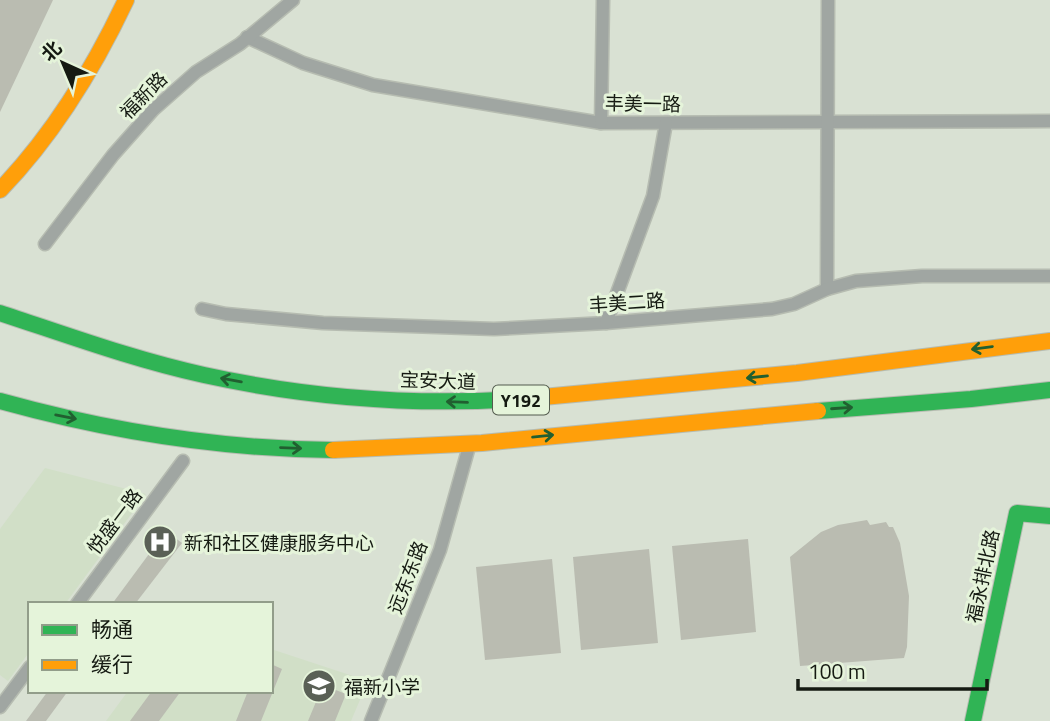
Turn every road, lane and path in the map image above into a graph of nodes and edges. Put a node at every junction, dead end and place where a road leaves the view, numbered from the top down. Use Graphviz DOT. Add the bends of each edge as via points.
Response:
graph roads {
  1 [pos="126,0"];
  2 [pos="293,0"];
  3 [pos="603,0"];
  4 [pos="828,0"];
  5 [pos="247,37"];
  6 [pos="1050,121"];
  7 [pos="601,123"];
  8 [pos="666,123"];
  9 [pos="826,124"];
  10 [pos="0,190"];
  11 [pos="45,244"];
  12 [pos="1050,276"];
  13 [pos="827,289"];
  14 [pos="202,309"];
  15 [pos="2,313"];
  16 [pos="606,323"];
  17 [pos="1050,341"];
  18 [pos="1050,390"];
  19 [pos="0,401"];
  20 [pos="471,443"];
  21 [pos="183,461"];
  22 [pos="1050,516"];
  23 [pos="78,602"];
  24 [pos="28,670"];
  25 [pos="0,707"];
  26 [pos="371,721"];
  27 [pos="973,721"];
  1 -- 10 [label="main road" via="66,107"];
  2 -- 5 [label="street, 福新路"];
  3 -- 7 [label="street"];
  4 -- 9 [label="street"];
  5 -- 7 [label="street, 丰美一路" via="303,63 373,85"];
  5 -- 11 [label="street, 福新路" via="196,72 153,110"];
  6 -- 9 [label="street, 丰美一路"];
  7 -- 8 [label="street, 丰美一路"];
  8 -- 9 [label="street, 丰美一路"];
  8 -- 16 [label="street" via="653,196"];
  9 -- 13 [label="street"];
  12 -- 13 [label="street, 丰美二路" via="922,276 856,281"];
  13 -- 16 [label="street, 丰美二路" via="772,309"];
  14 -- 16 [label="street, 丰美二路" via="362,324 494,329"];
  17 -- 15 [label="main road, 宝安大道 / Y192, one-way" via="797,373 484,402 401,400 228,380 145,360"];
  20 -- 18 [label="main road, Y192, one-way"];
  19 -- 20 [label="main road, Y192, one-way" via="154,434 235,444 331,450"];
  20 -- 26 [label="street, 远东东路" via="440,550"];
  21 -- 23 [label="street, 悦盛一路"];
  22 -- 27 [label="main road, 福永排北路" via="1017,513"];
  24 -- 25 [label="street"];
}
